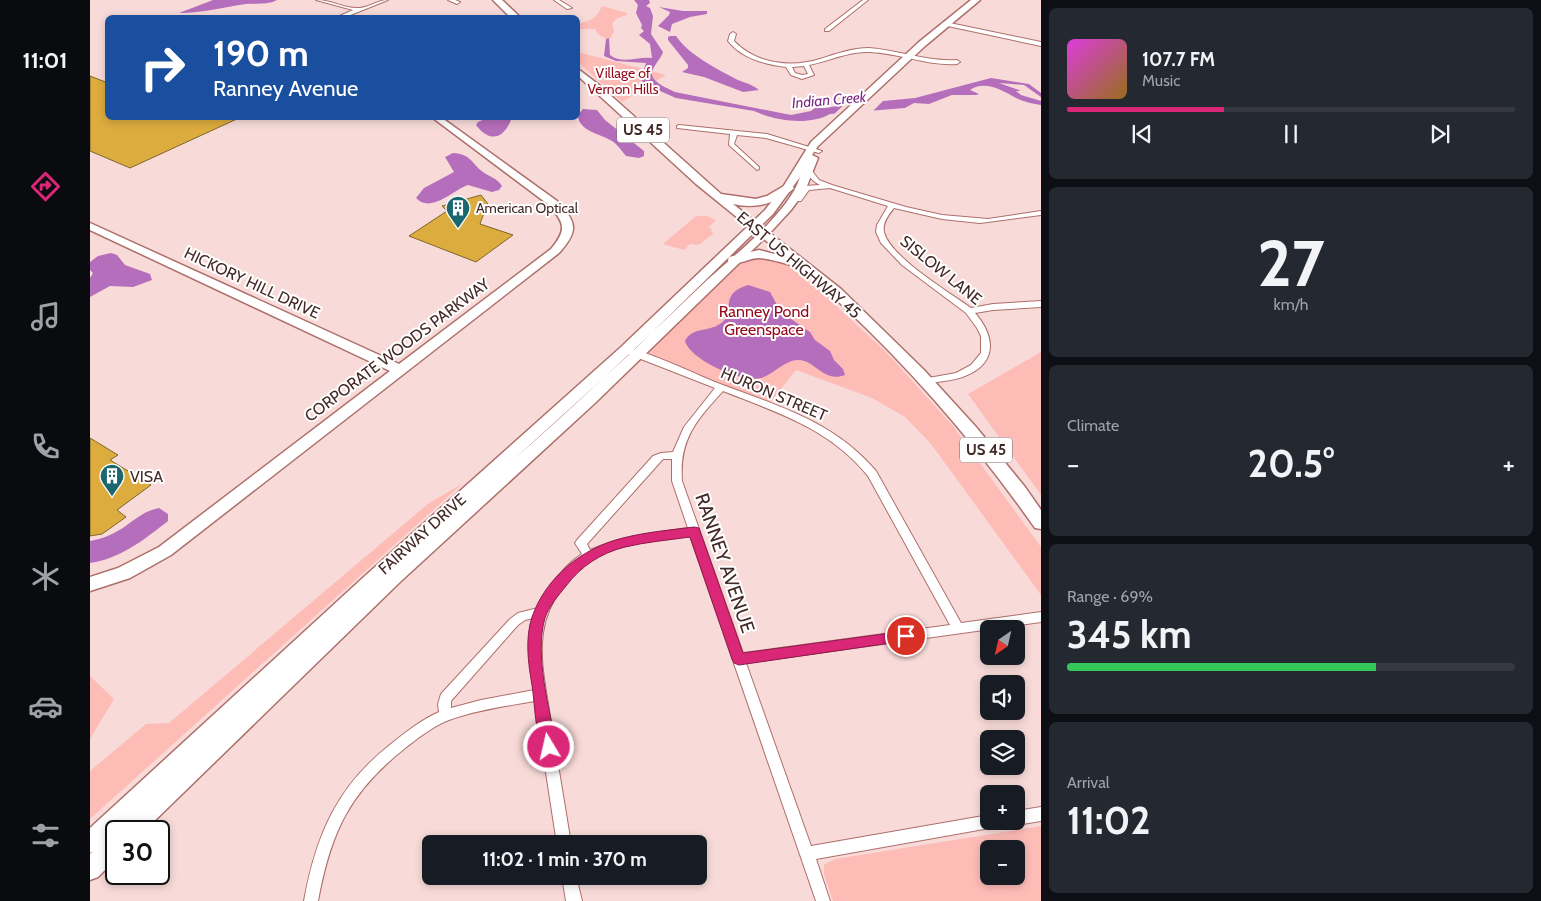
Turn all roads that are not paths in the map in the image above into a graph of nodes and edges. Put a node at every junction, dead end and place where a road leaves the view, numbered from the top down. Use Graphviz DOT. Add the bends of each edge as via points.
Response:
graph roads {
  1 [pos="319,0"];
  2 [pos="386,0"];
  3 [pos="450,0"];
  4 [pos="497,0"];
  5 [pos="556,0"];
  6 [pos="866,0"];
  7 [pos="976,0"];
  8 [pos="984,0"];
  9 [pos="457,2"];
  10 [pos="569,8"];
  11 [pos="357,10"];
  12 [pos="344,15"];
  13 [pos="514,15"];
  14 [pos="948,25"];
  15 [pos="828,30"];
  16 [pos="733,34"];
  17 [pos="1041,44"];
  18 [pos="912,58"];
  19 [pos="957,62"];
  20 [pos="806,64"];
  21 [pos="788,65"];
  22 [pos="580,74"];
  23 [pos="440,120"];
  24 [pos="679,127"];
  25 [pos="734,133"];
  26 [pos="815,149"];
  27 [pos="757,168"];
  28 [pos="807,168"];
  29 [pos="830,186"];
  30 [pos="788,188"];
  31 [pos="717,196"];
  32 [pos="894,205"];
  33 [pos="786,208"];
  34 [pos="1041,213"];
  35 [pos="90,226"];
  36 [pos="759,230"];
  37 [pos="734,260"];
  38 [pos="806,267"];
  39 [pos="1041,304"];
  40 [pos="969,311"];
  41 [pos="632,352"];
  42 [pos="400,370"];
  43 [pos="926,381"];
  44 [pos="722,388"];
  45 [pos="676,455"];
  46 [pos="1041,523"];
  47 [pos="694,531"];
  48 [pos="589,557"];
  49 [pos="90,584"];
  50 [pos="541,612"];
  51 [pos="1041,617"];
  52 [pos="958,629"];
  53 [pos="739,659"];
  54 [pos="540,695"];
  55 [pos="446,715"];
  56 [pos="1041,814"];
  57 [pos="1025,817"];
  58 [pos="140,820"];
  59 [pos="980,824"];
  60 [pos="563,835"];
  61 [pos="90,842"];
  62 [pos="806,854"];
  63 [pos="105,855"];
  64 [pos="90,869"];
  65 [pos="571,885"];
  66 [pos="312,901"];
  67 [pos="574,901"];
  68 [pos="823,901"];
  1 -- 11 [label="street"];
  2 -- 11 [label="street"];
  3 -- 9 [label="street"];
  4 -- 13 [label="main road"];
  5 -- 10 [label="street"];
  6 -- 15 [label="street"];
  7 -- 14 [label="main road"];
  8 -- 14 [label="main road"];
  11 -- 12 [label="street"];
  14 -- 17 [label="street"];
  14 -- 18 [label="main road"];
  16 -- 21 [label="street" via="731,41 748,54"];
  18 -- 19 [label="street" via="945,64"];
  18 -- 20 [label="street" via="853,50"];
  18 -- 26 [label="main road"];
  20 -- 21 [label="street"];
  20 -- 21 [label="street" via="811,75 806,77 793,74"];
  22 -- 31 [label="main road, EAST US HIGHWAY 45 / US 45"];
  23 -- 42 [label="main road, CORPORATE WOODS PARKWAY" via="554,203 567,218 569,232 555,251"];
  24 -- 25 [label="street"];
  25 -- 26 [label="street" via="775,138"];
  25 -- 27 [label="street" via="731,144"];
  26 -- 28 [label="main road"];
  26 -- 30 [label="main road"];
  28 -- 29 [label="street" via="817,181"];
  28 -- 33 [label="main road" via="800,191"];
  29 -- 32 [label="street"];
  29 -- 33 [label="street" via="807,188 795,204"];
  30 -- 31 [label="main road" via="766,202 752,204"];
  30 -- 36 [label="main road"];
  31 -- 36 [label="main road, EAST US HIGHWAY 45 / US 45"];
  32 -- 34 [label="street" via="950,219 982,221"];
  32 -- 40 [label="street, SISLOW LANE" via="882,219 879,230 883,243"];
  33 -- 36 [label="main road"];
  35 -- 42 [label="main road, HICKORY HILL DRIVE"];
  36 -- 37 [label="main road, FAIRWAY DRIVE"];
  36 -- 38 [label="main road, EAST US HIGHWAY 45 / US 45"];
  36 -- 41 [label="main road, FAIRWAY DRIVE"];
  37 -- 38 [label="main road" via="759,254"];
  37 -- 41 [label="main road, FAIRWAY DRIVE"];
  38 -- 43 [label="main road, EAST US HIGHWAY 45 / US 45" via="836,292"];
  39 -- 40 [label="street"];
  40 -- 43 [label="street, SISLOW LANE" via="985,332 987,343 983,358 976,366 953,377"];
  41 -- 44 [label="street, HURON STREET"];
  41 -- 58 [label="main road, FAIRWAY DRIVE" via="590,400 394,577"];
  41 -- 61 [label="main road, FAIRWAY DRIVE" via="372,580"];
  42 -- 49 [label="main road, CORPORATE WOODS PARKWAY" via="165,550 124,573"];
  43 -- 46 [label="main road, EAST US HIGHWAY 45 / US 45" via="1000,467"];
  44 -- 45 [label="street, RANNEY AVENUE" via="687,428"];
  44 -- 52 [label="street, HURON STREET" via="822,430 844,444 866,466"];
  45 -- 47 [label="street, RANNEY AVENUE" via="677,481"];
  45 -- 48 [label="street" via="657,458 582,543"];
  47 -- 48 [label="street" via="623,543"];
  47 -- 53 [label="street, RANNEY AVENUE"];
  48 -- 50 [label="street" via="569,572"];
  50 -- 54 [label="street" via="535,646"];
  50 -- 55 [label="street" via="522,616 514,622 446,698"];
  51 -- 52 [label="street"];
  52 -- 53 [label="street"];
  53 -- 62 [label="street, RANNEY AVENUE"];
  54 -- 55 [label="street"];
  54 -- 60 [label="street"];
  55 -- 66 [label="street" via="391,751 349,794 328,833 319,860"];
  56 -- 57 [label="street"];
  59 -- 62 [label="street"];
  62 -- 68 [label="street, RANNEY AVENUE"];
  63 -- 64 [label="main road"];
  65 -- 67 [label="street"];
}
